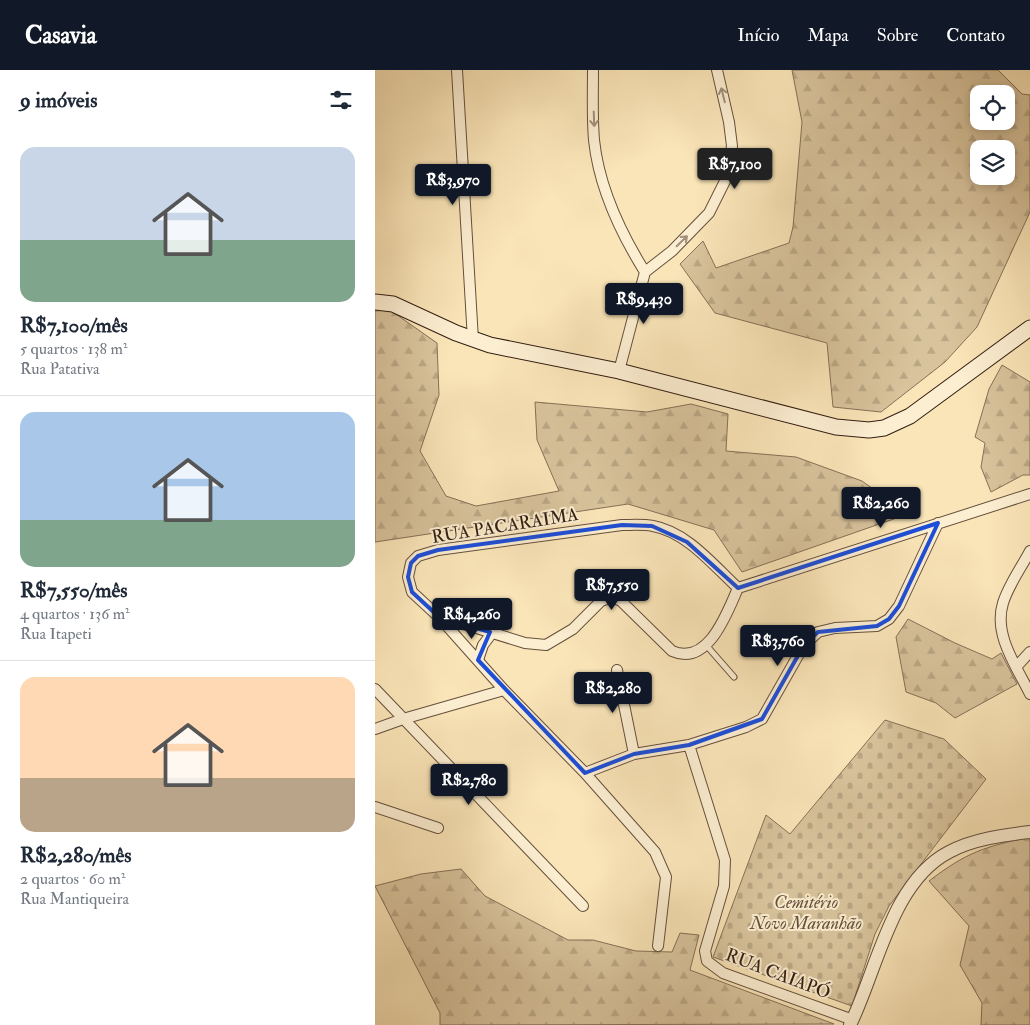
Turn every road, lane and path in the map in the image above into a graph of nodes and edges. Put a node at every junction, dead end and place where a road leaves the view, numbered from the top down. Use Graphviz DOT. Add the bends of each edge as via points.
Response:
graph roads {
  1 [pos="457,70"];
  2 [pos="593,70"];
  3 [pos="717,70"];
  4 [pos="645,272"];
  5 [pos="375,302"];
  6 [pos="1030,328"];
  7 [pos="473,340"];
  8 [pos="619,371"];
  9 [pos="1030,494"];
  10 [pos="939,523"];
  11 [pos="1030,551"];
  12 [pos="738,588"];
  13 [pos="439,616"];
  14 [pos="491,632"];
  15 [pos="706,645"];
  16 [pos="1030,652"];
  17 [pos="479,660"];
  18 [pos="1017,666"];
  19 [pos="617,670"];
  20 [pos="734,677"];
  21 [pos="375,689"];
  22 [pos="504,690"];
  23 [pos="1030,694"];
  24 [pos="403,719"];
  25 [pos="375,729"];
  26 [pos="689,745"];
  27 [pos="634,754"];
  28 [pos="585,773"];
  29 [pos="375,807"];
  30 [pos="437,828"];
  31 [pos="1030,832"];
  32 [pos="583,906"];
  33 [pos="658,946"];
  34 [pos="852,1022"];
  1 -- 7 [label="street"];
  2 -- 4 [label="street, one-way" via="594,140 601,174 615,218"];
  4 -- 3 [label="street, one-way" via="709,213 726,179 731,146"];
  4 -- 8 [label="street"];
  5 -- 7 [label="main road" via="393,304"];
  6 -- 8 [label="main road" via="910,416 884,428 869,430 836,427"];
  7 -- 8 [label="main road"];
  9 -- 10 [label="street"];
  10 -- 12 [label="street"];
  10 -- 26 [label="street" via="899,606 889,619 877,626 818,632 804,646 762,719"];
  11 -- 18 [label="street" via="1003,603 1000,623 1003,639"];
  12 -- 13 [label="street, RUA PACARAIMA" via="676,534 652,526 621,525 438,550 418,556 408,570 408,584 412,592"];
  12 -- 15 [label="street"];
  13 -- 14 [label="street"];
  13 -- 17 [label="street, RUA PACARAIMA"];
  14 -- 15 [label="street" via="525,643 546,645 573,628 601,601 612,597 621,601 672,651 689,655"];
  14 -- 17 [label="street" via="483,644"];
  15 -- 20 [label="lane"];
  16 -- 18 [label="street"];
  17 -- 22 [label="street, RUA PACARAIMA"];
  18 -- 23 [label="street"];
  19 -- 27 [label="street"];
  21 -- 24 [label="street"];
  22 -- 24 [label="street"];
  22 -- 28 [label="street, RUA PACARAIMA"];
  24 -- 25 [label="street"];
  24 -- 32 [label="street"];
  26 -- 27 [label="street"];
  26 -- 34 [label="street, RUA CAIAPÓ" via="725,860 724,886 705,951 707,961 723,973"];
  27 -- 28 [label="street"];
  28 -- 33 [label="street, RUA PACARAIMA" via="655,852 662,865 666,877"];
  29 -- 30 [label="street"];
  31 -- 34 [label="street" via="1004,835 947,852 922,874 895,913"];
}
